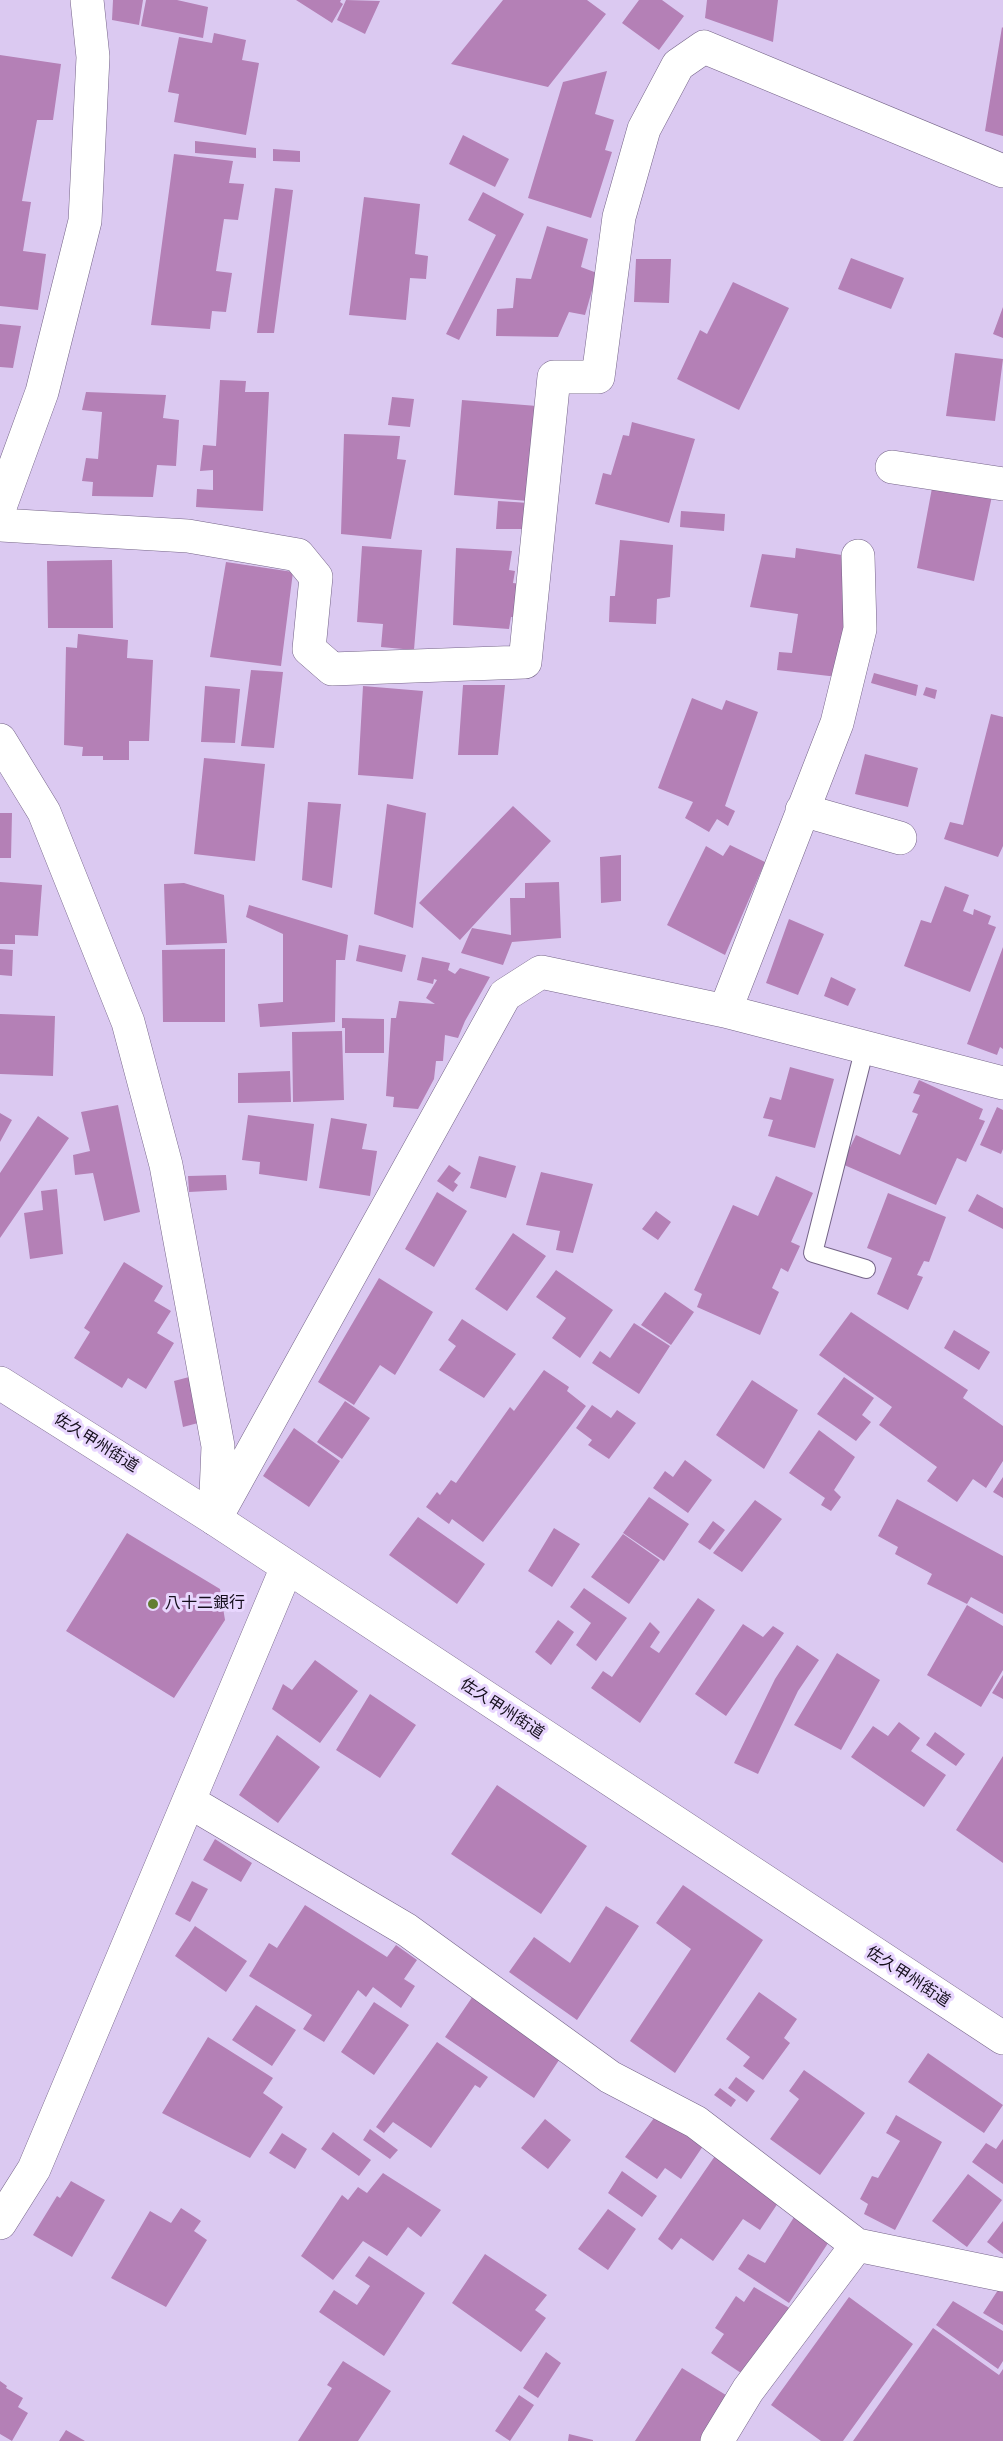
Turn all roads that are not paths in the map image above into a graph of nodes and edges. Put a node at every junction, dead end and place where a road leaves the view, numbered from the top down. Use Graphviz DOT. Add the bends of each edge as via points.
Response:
graph roads {
  1 [pos="87,0"];
  2 [pos="1003,171"];
  3 [pos="892,467"];
  4 [pos="1003,484"];
  5 [pos="0,507"];
  6 [pos="0,525"];
  7 [pos="858,556"];
  8 [pos="0,740"];
  9 [pos="802,810"];
  10 [pos="900,838"];
  11 [pos="724,1011"];
  12 [pos="866,1047"];
  13 [pos="1003,1083"];
  14 [pos="866,1269"];
  15 [pos="0,1383"];
  16 [pos="215,1519"];
  17 [pos="287,1567"];
  18 [pos="190,1802"];
  19 [pos="1003,2038"];
  20 [pos="0,2223"];
  21 [pos="857,2245"];
  22 [pos="1003,2275"];
  23 [pos="717,2441"];
  1 -- 5 [label="street" via="93,57 85,221 42,392"];
  2 -- 6 [label="street" via="704,47 678,65 645,129 619,217 598,377 554,377 525,662 332,669 309,649 315,577 298,555 188,536"];
  3 -- 4 [label="street"];
  7 -- 9 [label="street" via="860,629 837,723"];
  8 -- 16 [label="street" via="44,812 128,1022 166,1165 218,1446"];
  9 -- 10 [label="street"];
  9 -- 11 [label="street"];
  11 -- 12 [label="street"];
  11 -- 16 [label="street" via="541,972 505,995"];
  12 -- 13 [label="street"];
  12 -- 14 [label="lane" via="813,1253"];
  15 -- 16 [label="street, 佐久甲州街道"];
  16 -- 17 [label="street, 佐久甲州街道"];
  17 -- 18 [label="street"];
  17 -- 19 [label="street, 佐久甲州街道"];
  18 -- 20 [label="street" via="34,2169"];
  18 -- 21 [label="street" via="407,1930 610,2077 696,2122"];
  21 -- 22 [label="street"];
  21 -- 23 [label="street" via="748,2390"];
}
